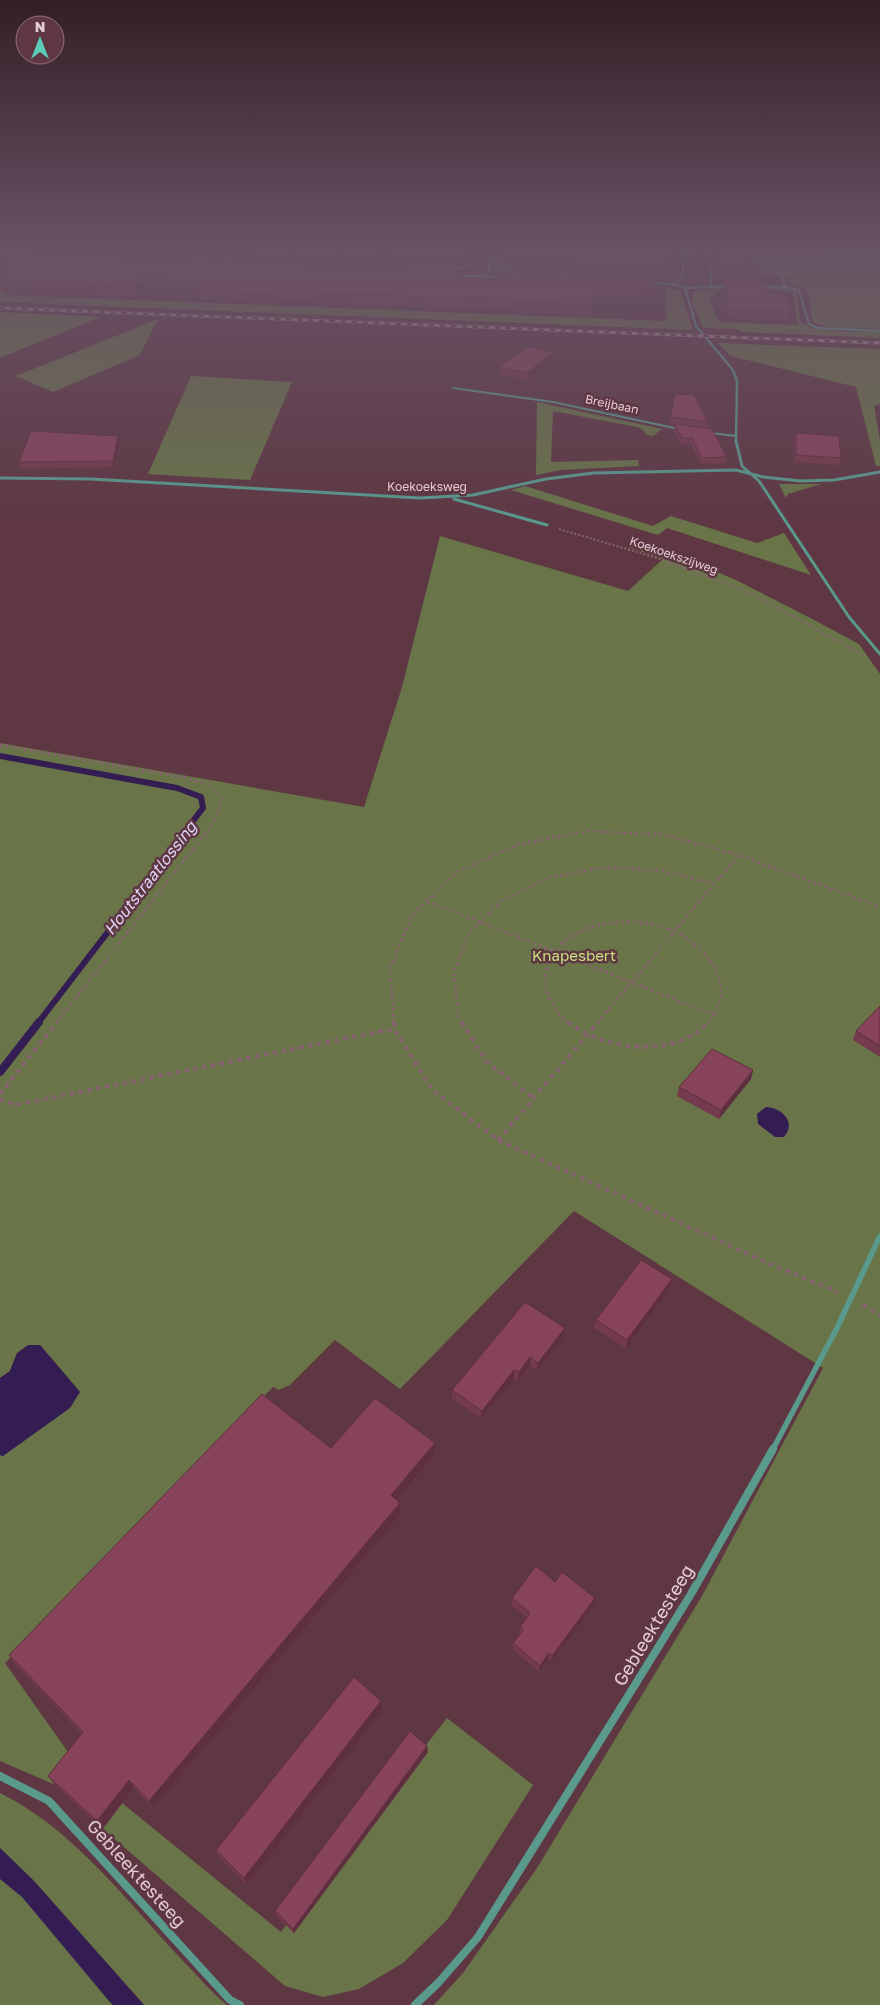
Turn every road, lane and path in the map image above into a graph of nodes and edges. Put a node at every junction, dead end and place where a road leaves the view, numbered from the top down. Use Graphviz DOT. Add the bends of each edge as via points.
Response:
graph roads {
  1 [pos="709,341"];
  2 [pos="454,388"];
  3 [pos="688,430"];
  4 [pos="707,433"];
  5 [pos="736,436"];
  6 [pos="880,472"];
  7 [pos="749,473"];
  8 [pos="0,478"];
  9 [pos="451,498"];
  10 [pos="547,525"];
  11 [pos="866,654"];
  12 [pos="880,654"];
  13 [pos="0,745"];
  14 [pos="738,856"];
  15 [pos="714,884"];
  16 [pos="427,900"];
  17 [pos="880,907"];
  18 [pos="480,922"];
  19 [pos="674,932"];
  20 [pos="554,951"];
  21 [pos="631,982"];
  22 [pos="714,1015"];
  23 [pos="395,1030"];
  24 [pos="587,1035"];
  25 [pos="0,1094"];
  26 [pos="533,1098"];
  27 [pos="0,1099"];
  28 [pos="498,1140"];
  29 [pos="880,1236"];
  30 [pos="850,1298"];
  31 [pos="880,1315"];
  32 [pos="0,1776"];
  33 [pos="240,2005"];
  34 [pos="415,2005"];
  1 -- 5 [label="street" via="734,370 737,382"];
  2 -- 3 [label="lane, Breijbaan" via="553,402"];
  4 -- 5 [label="lane"];
  5 -- 7 [label="street" via="742,466"];
  6 -- 7 [label="street, Koekoeksweg" via="834,480 801,481"];
  7 -- 9 [label="street, Koekoeksweg" via="736,470 593,473"];
  7 -- 12 [label="street" via="759,481 849,617"];
  8 -- 9 [label="street, Koekoeksweg" via="91,479"];
  9 -- 10 [label="street"];
  10 -- 11 [label="path, Koekoekszijweg" via="657,558 748,592 859,654"];
  13 -- 25 [label="path" via="186,778 210,785 221,798 218,813 209,829"];
  14 -- 15 [label="path"];
  14 -- 16 [label="path" via="666,835 590,831 519,844 457,872"];
  14 -- 17 [label="path"];
  15 -- 18 [label="path" via="658,870 601,868 548,878 502,900"];
  15 -- 19 [label="path"];
  16 -- 18 [label="path"];
  16 -- 23 [label="path" via="412,915 390,969"];
  18 -- 20 [label="path"];
  18 -- 26 [label="path" via="469,933 454,973 459,1018 486,1061"];
  19 -- 20 [label="path" via="650,924 623,922 598,925 575,933"];
  19 -- 21 [label="path"];
  19 -- 22 [label="path" via="699,947 716,966 722,987"];
  20 -- 21 [label="path"];
  20 -- 24 [label="path" via="547,963 544,982 550,1002 565,1020"];
  21 -- 22 [label="path"];
  21 -- 24 [label="path"];
  22 -- 24 [label="path" via="704,1028 680,1041 650,1047 617,1045"];
  23 -- 27 [label="path" via="382,1030 15,1105"];
  23 -- 28 [label="path" via="432,1090"];
  24 -- 26 [label="path"];
  26 -- 28 [label="path"];
  28 -- 30 [label="path"];
  29 -- 30 [label="street, Gebleektesteeg"];
  30 -- 31 [label="path"];
  30 -- 34 [label="street, Gebleektesteeg" via="788,1421 690,1597 478,1937 440,1982"];
  32 -- 33 [label="street, Gebleektesteeg" via="49,1801 230,2000"];
}
